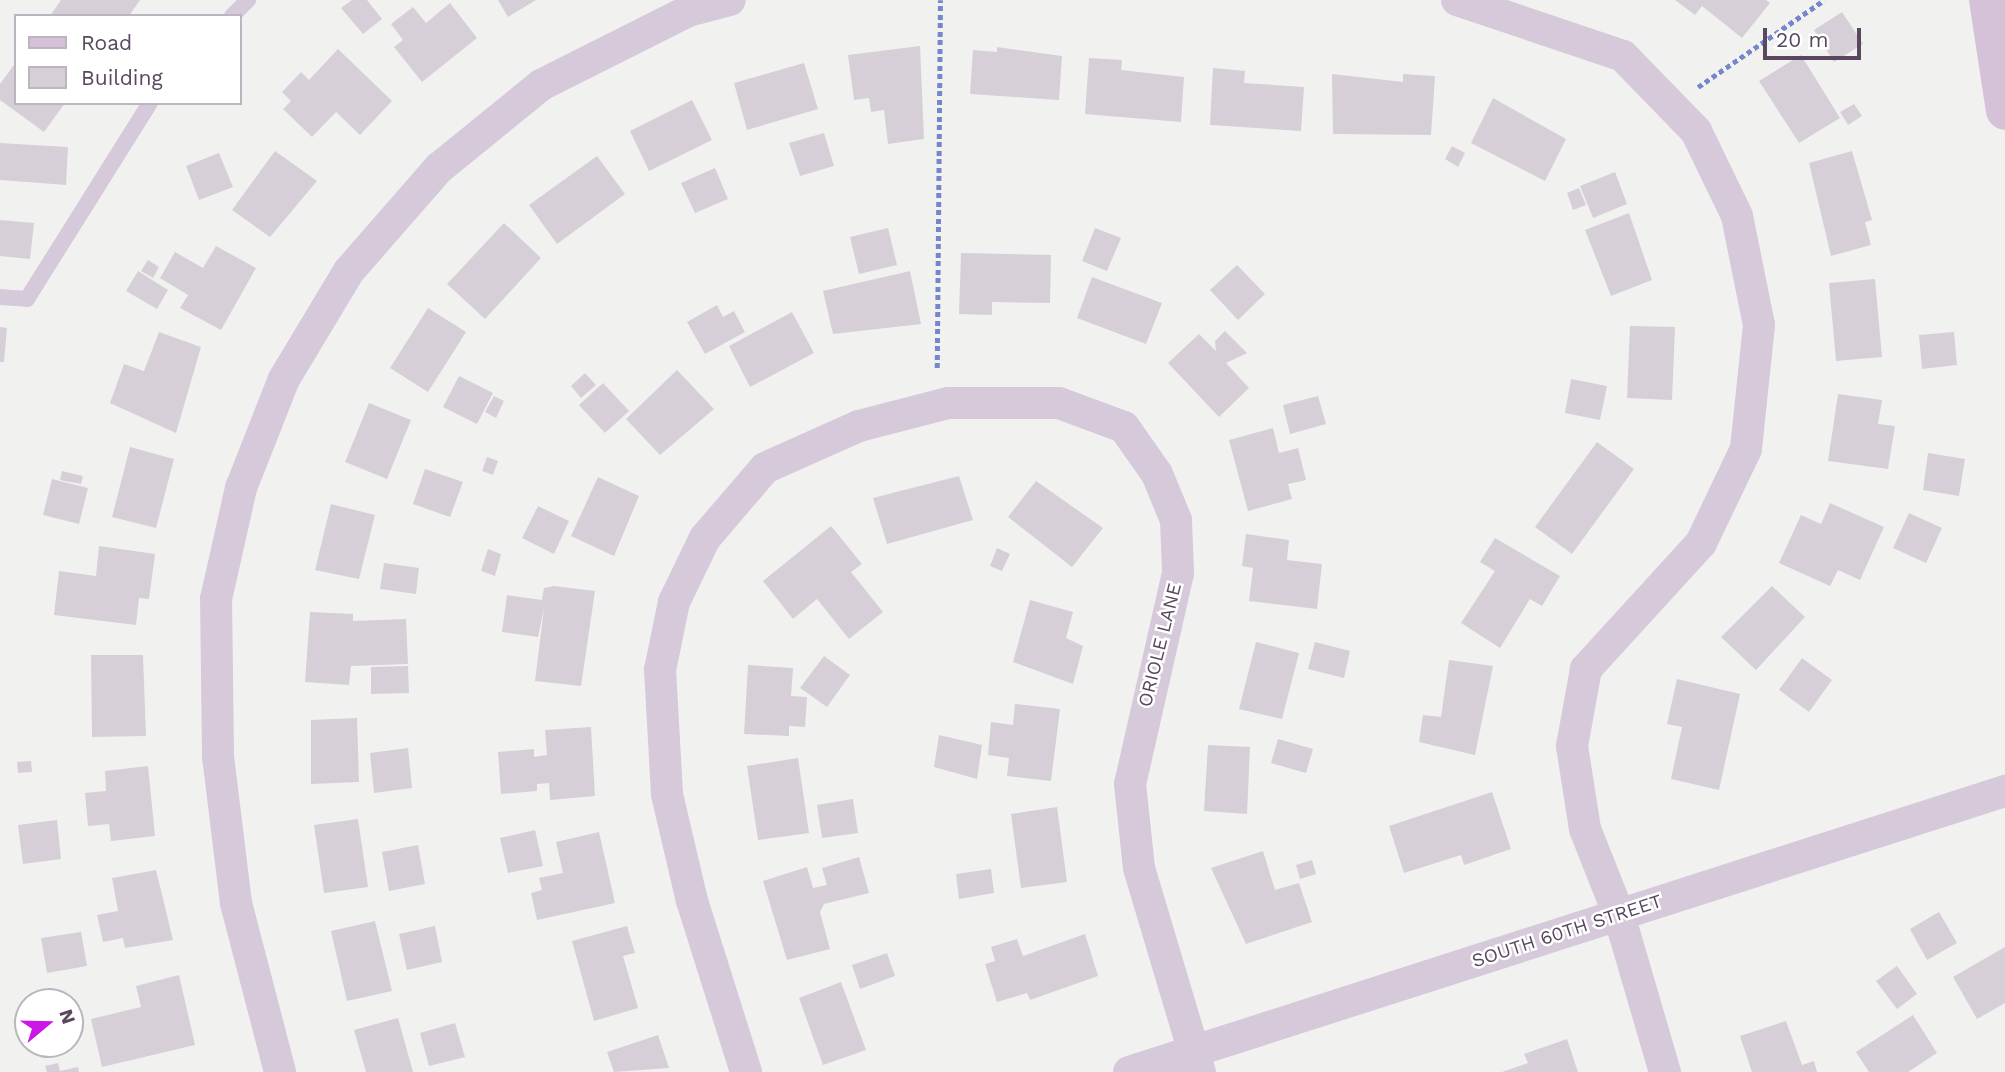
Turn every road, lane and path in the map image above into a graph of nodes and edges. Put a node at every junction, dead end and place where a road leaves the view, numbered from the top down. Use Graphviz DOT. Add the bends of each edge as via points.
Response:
graph roads {
  1 [pos="248,0"];
  2 [pos="730,0"];
  3 [pos="940,0"];
  4 [pos="1457,0"];
  5 [pos="1824,0"];
  6 [pos="1988,0"];
  7 [pos="234,14"];
  8 [pos="149,105"];
  9 [pos="1671,106"];
  10 [pos="2005,111"];
  11 [pos="0,297"];
  12 [pos="937,368"];
  13 [pos="2005,791"];
  14 [pos="1619,915"];
  15 [pos="1197,1061"];
  16 [pos="280,1072"];
  17 [pos="746,1072"];
  18 [pos="1129,1072"];
  19 [pos="1665,1072"];
  1 -- 7 [label="lane"];
  2 -- 16 [label="street" via="688,10 541,85 439,168 349,271 284,379 241,488 216,600 218,757 236,903"];
  3 -- 12 [label="path"];
  4 -- 9 [label="street" via="1623,56"];
  5 -- 9 [label="path"];
  6 -- 10 [label="street"];
  8 -- 11 [label="lane" via="27,299"];
  9 -- 14 [label="street" via="1696,131 1737,216 1759,325 1746,449 1700,543 1586,669 1572,746 1585,830"];
  13 -- 14 [label="street, SOUTH 60TH STREET"];
  14 -- 15 [label="street, SOUTH 60TH STREET"];
  14 -- 19 [label="street"];
  15 -- 17 [label="street, ORIOLE LANE" via="1139,868 1130,784 1178,573 1176,520 1157,474 1124,427 1059,403 948,403 859,426 765,468 705,538 674,601 660,670 667,794 692,901"];
  15 -- 18 [label="street, SOUTH 60TH STREET"];
}
